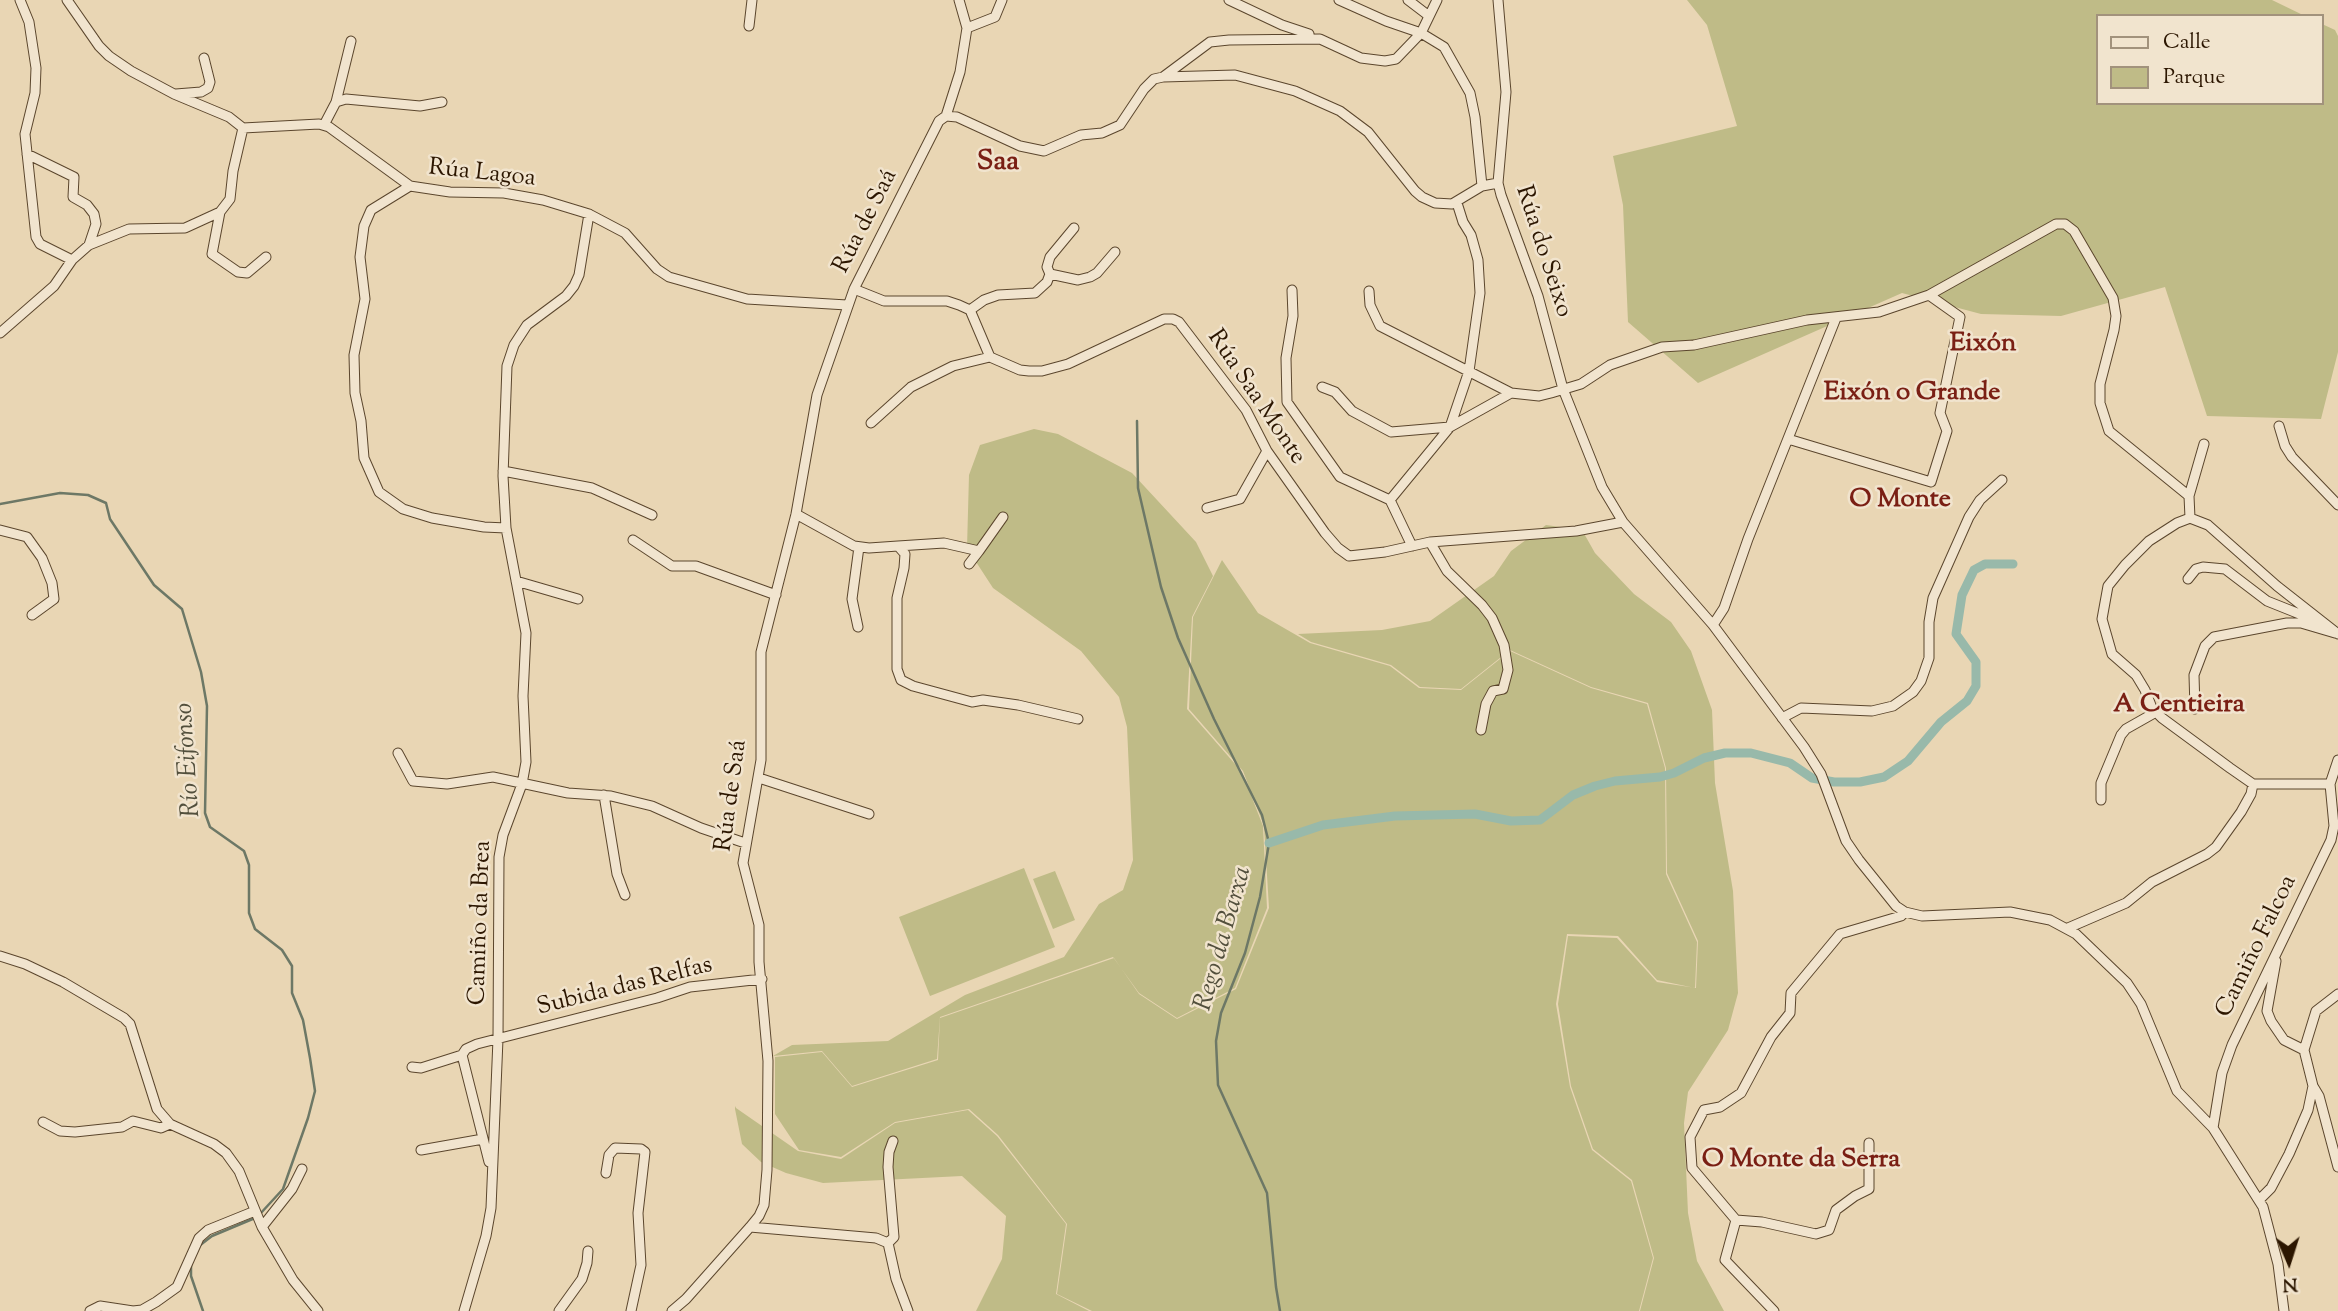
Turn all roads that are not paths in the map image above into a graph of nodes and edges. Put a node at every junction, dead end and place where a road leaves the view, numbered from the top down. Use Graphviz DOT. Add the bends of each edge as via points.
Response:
graph roads {
  1 [pos="20,0"];
  2 [pos="67,0"];
  3 [pos="751,0"];
  4 [pos="958,0"];
  5 [pos="1002,0"];
  6 [pos="1229,0"];
  7 [pos="1339,0"];
  8 [pos="1408,0"];
  9 [pos="1437,0"];
  10 [pos="1498,0"];
  11 [pos="1429,16"];
  12 [pos="750,26"];
  13 [pos="967,28"];
  14 [pos="1421,33"];
  15 [pos="1320,38"];
  16 [pos="351,41"];
  17 [pos="204,58"];
  18 [pos="1163,76"];
  19 [pos="174,94"];
  20 [pos="336,102"];
  21 [pos="442,102"];
  22 [pos="946,116"];
  23 [pos="324,125"];
  24 [pos="243,128"];
  25 [pos="27,154"];
  26 [pos="1498,183"];
  27 [pos="410,186"];
  28 [pos="1482,186"];
  29 [pos="1457,202"];
  30 [pos="220,212"];
  31 [pos="589,214"];
  32 [pos="1074,228"];
  33 [pos="89,245"];
  34 [pos="1115,252"];
  35 [pos="266,257"];
  36 [pos="72,260"];
  37 [pos="1050,274"];
  38 [pos="854,289"];
  39 [pos="1292,290"];
  40 [pos="1369,291"];
  41 [pos="1929,295"];
  42 [pos="847,305"];
  43 [pos="970,310"];
  44 [pos="1836,318"];
  45 [pos="0,332"];
  46 [pos="990,357"];
  47 [pos="1469,371"];
  48 [pos="1322,387"];
  49 [pos="1563,388"];
  50 [pos="1511,393"];
  51 [pos="871,423"];
  52 [pos="2279,426"];
  53 [pos="1450,428"];
  54 [pos="1788,439"];
  55 [pos="2204,444"];
  56 [pos="1267,451"];
  57 [pos="503,471"];
  58 [pos="2002,480"];
  59 [pos="2189,496"];
  60 [pos="1390,500"];
  61 [pos="2338,505"];
  62 [pos="1207,509"];
  63 [pos="796,514"];
  64 [pos="652,515"];
  65 [pos="1003,517"];
  66 [pos="2190,518"];
  67 [pos="1623,522"];
  68 [pos="506,528"];
  69 [pos="0,530"];
  70 [pos="633,540"];
  71 [pos="1430,542"];
  72 [pos="898,546"];
  73 [pos="1412,546"];
  74 [pos="859,547"];
  75 [pos="979,551"];
  76 [pos="968,564"];
  77 [pos="2188,579"];
  78 [pos="516,581"];
  79 [pos="776,595"];
  80 [pos="578,599"];
  81 [pos="32,615"];
  82 [pos="2325,623"];
  83 [pos="1713,625"];
  84 [pos="858,627"];
  85 [pos="2195,709"];
  86 [pos="2156,712"];
  87 [pos="1782,718"];
  88 [pos="1078,719"];
  89 [pos="1481,730"];
  90 [pos="398,753"];
  91 [pos="2338,760"];
  92 [pos="759,778"];
  93 [pos="522,784"];
  94 [pos="2253,784"];
  95 [pos="2330,784"];
  96 [pos="604,795"];
  97 [pos="2101,800"];
  98 [pos="869,814"];
  99 [pos="2336,832"];
  100 [pos="745,843"];
  101 [pos="625,895"];
  102 [pos="1905,912"];
  103 [pos="2068,928"];
  104 [pos="2279,945"];
  105 [pos="0,956"];
  106 [pos="762,979"];
  107 [pos="2338,994"];
  108 [pos="498,1039"];
  109 [pos="2304,1050"];
  110 [pos="462,1055"];
  111 [pos="412,1067"];
  112 [pos="2313,1086"];
  113 [pos="2321,1102"];
  114 [pos="2311,1113"];
  115 [pos="43,1122"];
  116 [pos="170,1124"];
  117 [pos="2327,1126"];
  118 [pos="2213,1128"];
  119 [pos="483,1139"];
  120 [pos="893,1141"];
  121 [pos="1870,1143"];
  122 [pos="421,1150"];
  123 [pos="2338,1167"];
  124 [pos="302,1168"];
  125 [pos="492,1168"];
  126 [pos="606,1173"];
  127 [pos="2259,1200"];
  128 [pos="256,1213"];
  129 [pos="1736,1220"];
  130 [pos="262,1227"];
  131 [pos="750,1227"];
  132 [pos="888,1243"];
  133 [pos="588,1251"];
  134 [pos="90,1311"];
  135 [pos="318,1311"];
  136 [pos="464,1311"];
  137 [pos="559,1311"];
  138 [pos="631,1311"];
  139 [pos="672,1311"];
  140 [pos="908,1311"];
  141 [pos="1773,1311"];
  142 [pos="2284,1311"];
  1 -- 25 [label="street" via="29,22 36,68 25,134"];
  2 -- 19 [label="street" via="109,56"];
  3 -- 12 [label="street"];
  4 -- 13 [label="street"];
  5 -- 13 [label="street" via="995,17"];
  6 -- 15 [label="street"];
  7 -- 14 [label="street"];
  8 -- 11 [label="street"];
  9 -- 11 [label="street"];
  10 -- 26 [label="street, Rúa do Seixo" via="1506,92"];
  11 -- 14 [label="street"];
  13 -- 22 [label="street, Rúa de Saá"];
  14 -- 15 [label="street" via="1396,58 1385,61 1361,58"];
  14 -- 28 [label="street" via="1444,47 1470,93"];
  15 -- 18 [label="street" via="1210,42"];
  16 -- 20 [label="street"];
  17 -- 19 [label="street" via="208,88"];
  18 -- 22 [label="street" via="1148,84 1120,125 1044,151 1030,150"];
  18 -- 29 [label="street" via="1235,75 1325,103 1368,132 1422,197 1446,205"];
  19 -- 24 [label="street" via="229,117"];
  20 -- 21 [label="street" via="420,106"];
  20 -- 23 [label="street"];
  22 -- 38 [label="street, Rúa de Saá" via="935,128"];
  23 -- 24 [label="street"];
  23 -- 27 [label="street, Rúa Lagoa"];
  24 -- 30 [label="street" via="230,199"];
  25 -- 33 [label="street" via="74,177 73,197 94,214 96,224"];
  25 -- 36 [label="street" via="36,237 40,244"];
  26 -- 28 [label="street"];
  26 -- 49 [label="street, Rúa do Seixo" via="1538,296"];
  27 -- 31 [label="street, Rúa Lagoa" via="504,193"];
  27 -- 68 [label="street" via="371,210 365,226 360,257 365,299 354,355 364,458 379,492 403,509 432,518"];
  28 -- 29 [label="street"];
  29 -- 47 [label="street" via="1478,260 1480,293"];
  30 -- 33 [label="street" via="185,228 129,229"];
  30 -- 35 [label="street" via="212,254 247,273"];
  31 -- 42 [label="street, Rúa Lagoa" via="625,233 669,277 764,302"];
  31 -- 57 [label="street, Camiño da Brea" via="574,286 527,324 513,345 507,366"];
  32 -- 37 [label="street" via="1050,257"];
  33 -- 36 [label="street"];
  34 -- 37 [label="street" via="1097,273 1084,279"];
  36 -- 45 [label="street" via="54,286"];
  37 -- 43 [label="street" via="1035,293 998,295"];
  38 -- 42 [label="street, Rúa de Saá"];
  38 -- 43 [label="street" via="884,301 947,302"];
  39 -- 60 [label="street" via="1287,402 1340,477"];
  40 -- 47 [label="street" via="1380,326"];
  41 -- 44 [label="street" via="1879,312"];
  41 -- 54 [label="street" via="1960,317 1940,413 1947,431 1931,482"];
  41 -- 59 [label="street" via="2056,224 2065,224 2074,231 2113,298 2114,330 2100,384 2100,403 2109,431"];
  42 -- 63 [label="street, Rúa de Saá" via="817,395"];
  43 -- 46 [label="street"];
  44 -- 49 [label="street" via="1662,347"];
  44 -- 54 [label="street"];
  46 -- 51 [label="street" via="953,366 911,387"];
  46 -- 56 [label="street, Rúa Saa Monte" via="1020,370 1051,369 1172,319 1179,322 1246,410"];
  47 -- 50 [label="street"];
  47 -- 53 [label="street"];
  48 -- 53 [label="street" via="1335,391 1352,411 1391,432"];
  49 -- 50 [label="street" via="1539,396"];
  49 -- 67 [label="street, Rúa do Seixo" via="1602,487"];
  50 -- 53 [label="street"];
  52 -- 61 [label="street" via="2292,457"];
  53 -- 60 [label="street"];
  54 -- 83 [label="street" via="1724,608"];
  55 -- 59 [label="street"];
  56 -- 62 [label="street" via="1240,499"];
  56 -- 73 [label="street, Rúa Saa Monte" via="1343,553 1358,556"];
  57 -- 64 [label="street" via="592,488"];
  57 -- 68 [label="street, Camiño da Brea"];
  58 -- 87 [label="street" via="1969,517 1933,598 1929,658 1913,692 1893,706 1872,710 1801,708"];
  59 -- 66 [label="street"];
  60 -- 73 [label="street"];
  63 -- 74 [label="street"];
  63 -- 79 [label="street, Rúa de Saá"];
  65 -- 75 [label="street"];
  66 -- 82 [label="street" via="2208,525"];
  66 -- 86 [label="street" via="2149,541 2124,565 2105,594 2102,619 2112,654 2136,675"];
  67 -- 71 [label="street, Rúa Saa Monte" via="1576,531"];
  67 -- 83 [label="street, Rúa do Seixo"];
  68 -- 78 [label="street, Camiño da Brea"];
  69 -- 81 [label="street" via="27,537 34,544 52,583 54,598"];
  70 -- 79 [label="street" via="672,566 696,566"];
  71 -- 73 [label="street, Rúa Saa Monte"];
  71 -- 89 [label="street" via="1447,572 1492,618 1507,658 1503,689 1493,691 1486,704"];
  72 -- 74 [label="street"];
  72 -- 75 [label="street" via="944,543"];
  72 -- 88 [label="street" via="905,554 897,598 901,680 972,702 1018,705"];
  74 -- 84 [label="street" via="852,599"];
  75 -- 76 [label="street"];
  77 -- 82 [label="street" via="2203,567 2225,569 2267,601"];
  78 -- 80 [label="street"];
  78 -- 93 [label="street, Camiño da Brea" via="526,633"];
  79 -- 92 [label="street, Rúa de Saá" via="761,652"];
  82 -- 85 [label="street" via="2338,634 2287,623 2214,637 2205,646 2194,675"];
  83 -- 87 [label="street, Rúa do Seixo"];
  86 -- 94 [label="street"];
  86 -- 97 [label="street" via="2122,735 2101,783"];
  87 -- 102 [label="street, Rúa do Seixo" via="1821,774 1846,841 1881,890"];
  90 -- 93 [label="street" via="413,781 447,785 493,777"];
  91 -- 95 [label="street"];
  92 -- 98 [label="street"];
  92 -- 100 [label="street, Rúa de Saá"];
  93 -- 96 [label="street"];
  93 -- 108 [label="street, Camiño da Brea" via="499,858"];
  94 -- 95 [label="street"];
  94 -- 103 [label="street" via="2241,812 2216,847 2152,882 2126,903"];
  95 -- 99 [label="street, Camiño Falcoa"];
  96 -- 100 [label="street" via="652,806"];
  96 -- 101 [label="street" via="617,874"];
  99 -- 104 [label="street, Camiño Falcoa"];
  100 -- 106 [label="street, Rúa de Saá" via="743,863 759,925"];
  102 -- 103 [label="street" via="1922,916 2020,913"];
  102 -- 129 [label="street" via="1840,934 1791,993 1790,1013 1771,1037 1741,1093 1720,1107 1704,1110 1690,1137 1692,1168"];
  103 -- 118 [label="street" via="2136,995 2177,1091"];
  104 -- 109 [label="street" via="2267,1011 2284,1040"];
  104 -- 118 [label="street, Camiño Falcoa" via="2232,1045"];
  105 -- 116 [label="street" via="63,982 124,1018 134,1031 157,1109"];
  106 -- 108 [label="street, Subida das Relfas" via="690,987"];
  106 -- 131 [label="street, Rúa de Saá" via="768,1061 767,1170 764,1205"];
  107 -- 109 [label="street" via="2316,1011"];
  108 -- 110 [label="street, Subida das Relfas" via="466,1049"];
  108 -- 125 [label="street, Camiño da Brea"];
  109 -- 112 [label="street"];
  110 -- 111 [label="street, Subida das Relfas"];
  110 -- 119 [label="street"];
  112 -- 113 [label="street"];
  112 -- 114 [label="street"];
  113 -- 114 [label="street" via="2319,1112"];
  113 -- 117 [label="street"];
  114 -- 117 [label="street"];
  114 -- 127 [label="street" via="2271,1188"];
  115 -- 116 [label="street" via="60,1131 75,1132 122,1127 133,1121 161,1128"];
  116 -- 128 [label="street" via="226,1153 239,1171"];
  117 -- 123 [label="street"];
  118 -- 127 [label="street"];
  119 -- 122 [label="street"];
  119 -- 125 [label="street"];
  120 -- 132 [label="street" via="888,1167 894,1237"];
  121 -- 129 [label="street" via="1869,1189 1836,1210 1829,1230 1816,1234"];
  124 -- 130 [label="street" via="292,1189"];
  125 -- 136 [label="street, Camiño da Brea" via="489,1222"];
  126 -- 138 [label="street" via="615,1148 645,1152 638,1213 640,1265"];
  127 -- 142 [label="street" via="2278,1264"];
  128 -- 130 [label="street"];
  128 -- 134 [label="street" via="208,1230 199,1238 177,1287 156,1303 142,1310 100,1306"];
  129 -- 141 [label="street" via="1725,1260"];
  130 -- 135 [label="street" via="293,1280"];
  131 -- 132 [label="street" via="876,1238"];
  131 -- 139 [label="street, Rúa de Saá"];
  132 -- 140 [label="street"];
  133 -- 137 [label="street" via="582,1279"];
}
